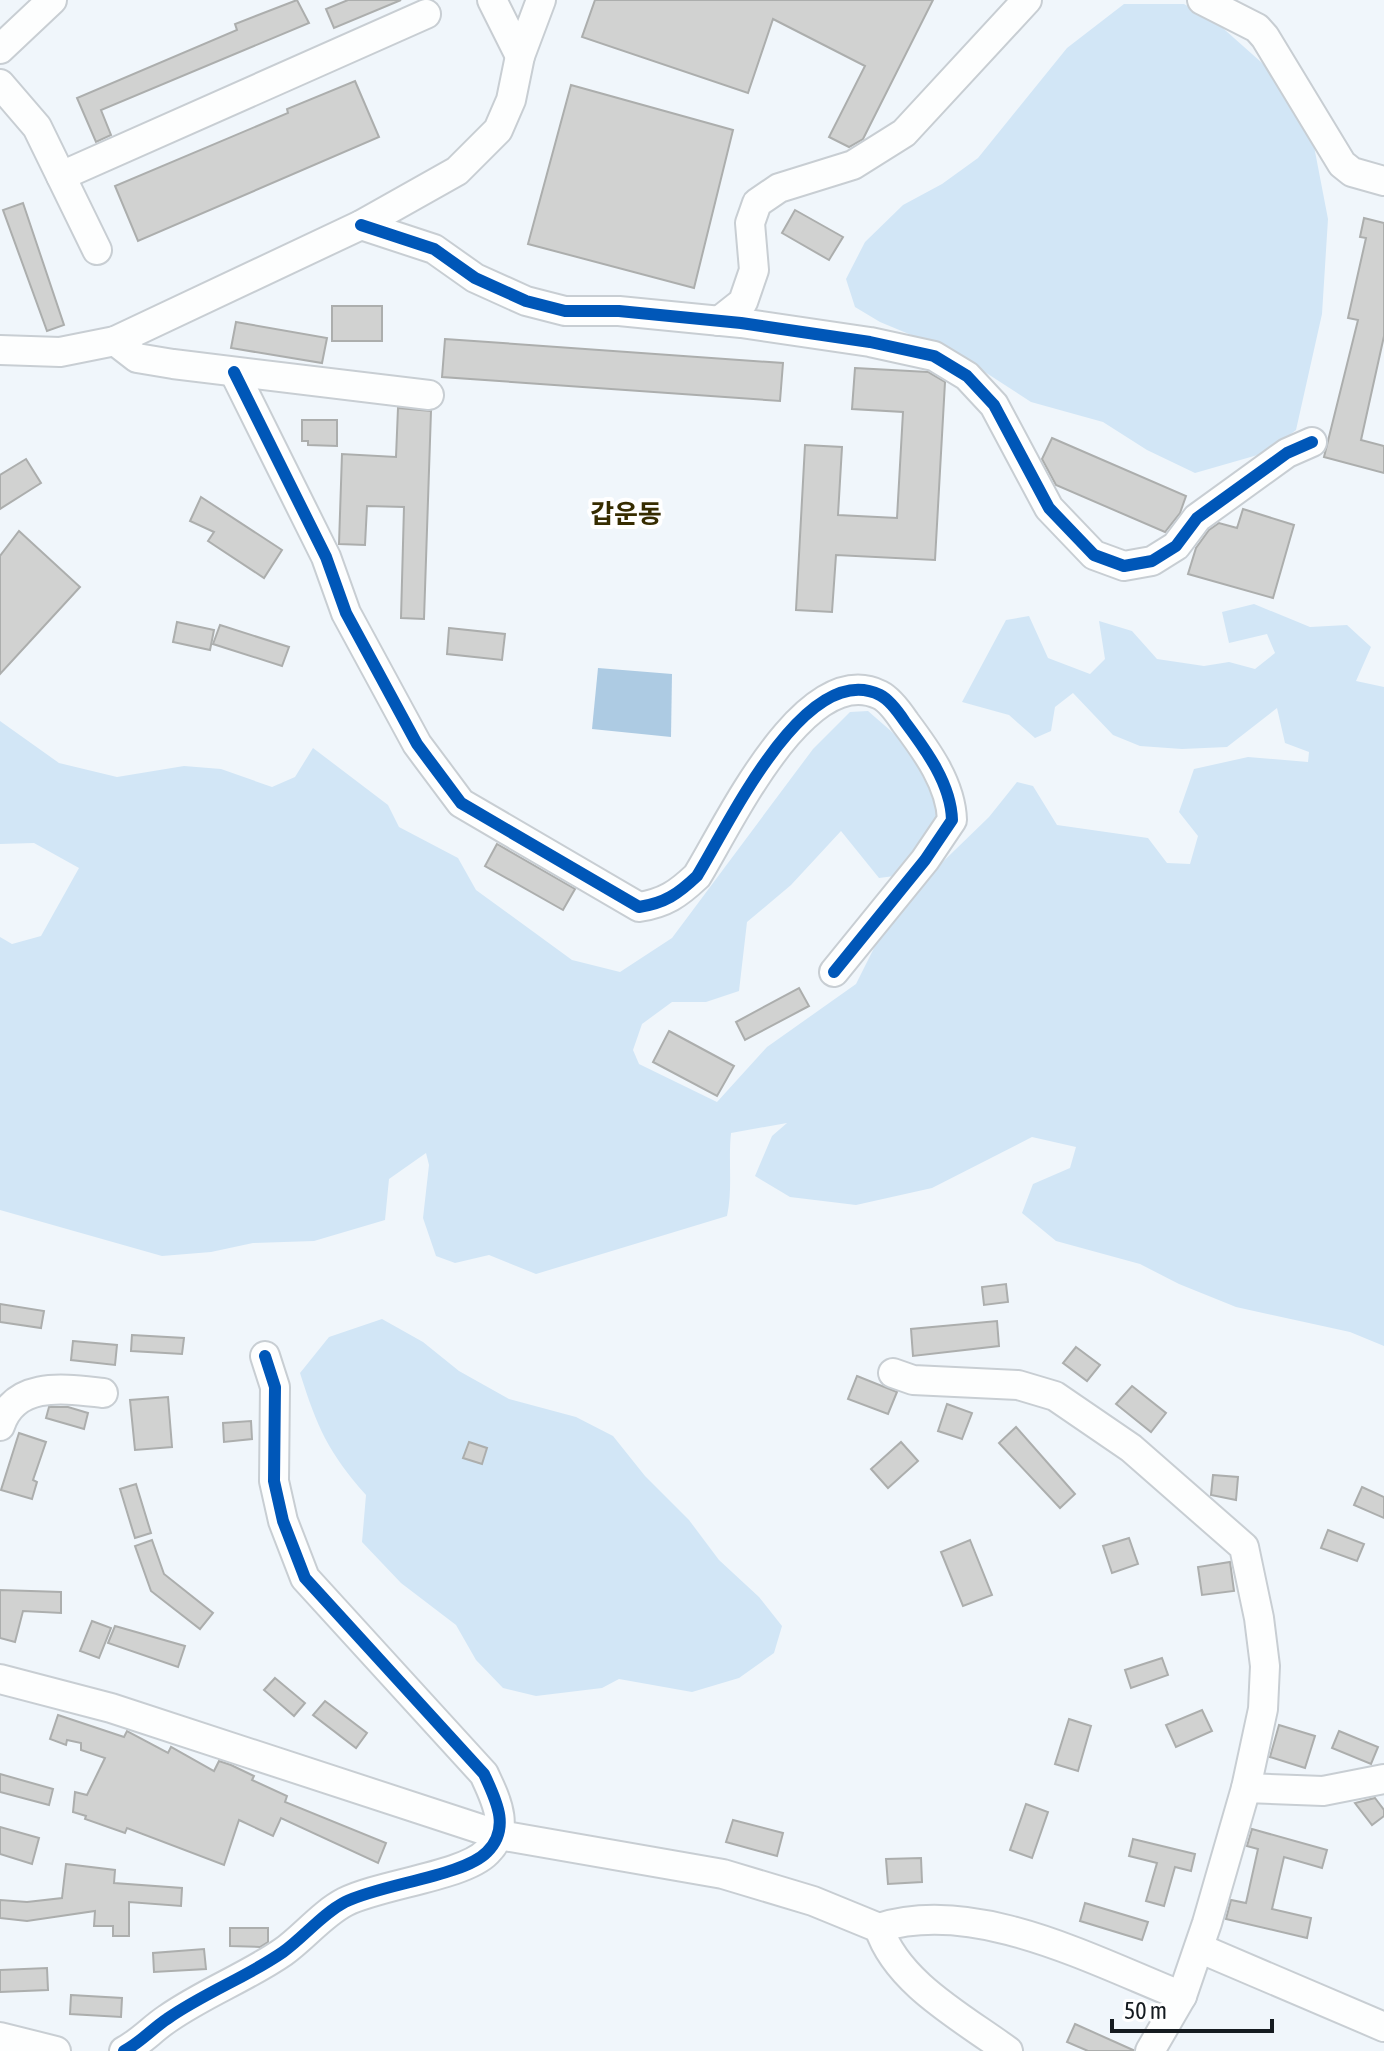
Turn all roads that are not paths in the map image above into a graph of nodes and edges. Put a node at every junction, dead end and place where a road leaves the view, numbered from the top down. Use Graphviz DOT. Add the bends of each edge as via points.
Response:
graph roads {
  1 [pos="52,0"];
  2 [pos="492,0"];
  3 [pos="541,0"];
  4 [pos="1027,0"];
  5 [pos="1202,0"];
  6 [pos="426,14"];
  7 [pos="0,49"];
  8 [pos="520,56"];
  9 [pos="0,84"];
  10 [pos="61,176"];
  11 [pos="1384,181"];
  12 [pos="361,225"];
  13 [pos="97,250"];
  14 [pos="719,321"];
  15 [pos="115,341"];
  16 [pos="0,350"];
  17 [pos="234,372"];
  18 [pos="429,395"];
  19 [pos="1312,442"];
  20 [pos="834,972"];
  21 [pos="265,1356"];
  22 [pos="893,1373"];
  23 [pos="103,1393"];
  24 [pos="0,1426"];
  25 [pos="0,1679"];
  26 [pos="1384,1779"];
  27 [pos="1246,1788"];
  28 [pos="499,1835"];
  29 [pos="879,1928"];
  30 [pos="1199,1948"];
  31 [pos="1182,1996"];
  32 [pos="1384,2027"];
  33 [pos="0,2037"];
  34 [pos="56,2051"];
  35 [pos="124,2051"];
  36 [pos="1008,2051"];
  37 [pos="1150,2051"];
  1 -- 7 [label="street"];
  2 -- 8 [label="street"];
  3 -- 8 [label="street"];
  4 -- 14 [label="street" via="904,133 853,165 779,188 757,203 750,223 754,270 743,302"];
  5 -- 11 [label="street" via="1257,28 1342,164"];
  6 -- 10 [label="street"];
  8 -- 12 [label="street" via="498,130 457,171"];
  9 -- 10 [label="street" via="37,127"];
  10 -- 13 [label="street"];
  12 -- 14 [label="street" via="434,249 475,278 526,301 565,311"];
  12 -- 15 [label="street"];
  14 -- 19 [label="street" via="934,356 967,376 994,405 1049,508 1094,555 1124,566 1152,561 1176,546 1207,510 1287,453"];
  15 -- 16 [label="street" via="60,352"];
  15 -- 17 [label="street" via="137,358"];
  17 -- 18 [label="street"];
  17 -- 20 [label="street" via="326,557 346,613 417,744 461,803 639,907 660,904 697,876 786,732 820,700 853,690 880,695 895,709 947,789 952,820"];
  21 -- 28 [label="street" via="275,1387 274,1481 305,1578 484,1774 500,1809"];
  22 -- 27 [label="street" via="913,1380 1018,1385 1055,1396 1131,1448 1244,1547 1265,1666 1263,1709"];
  23 -- 24 [label="street" via="48,1387 22,1398"];
  25 -- 28 [label="street" via="111,1708"];
  26 -- 27 [label="street" via="1323,1791"];
  27 -- 30 [label="street"];
  28 -- 29 [label="street" via="723,1874"];
  28 -- 35 [label="street" via="475,1863 379,1888 342,1904 282,1953 165,2020"];
  29 -- 31 [label="street" via="904,1920 976,1923 1014,1932"];
  29 -- 36 [label="street" via="900,1967"];
  30 -- 31 [label="street"];
  30 -- 32 [label="street"];
  31 -- 37 [label="street"];
  33 -- 34 [label="street"];
}
